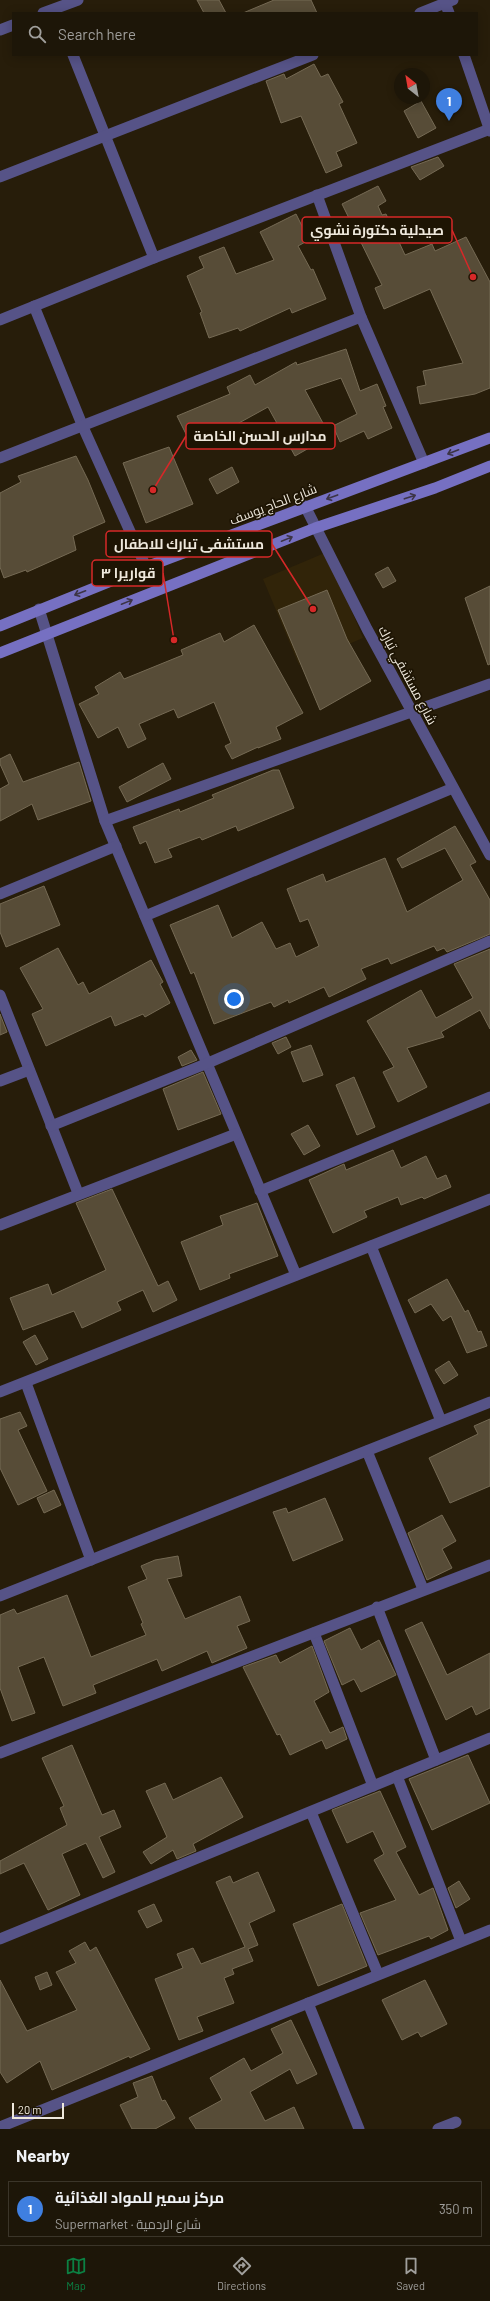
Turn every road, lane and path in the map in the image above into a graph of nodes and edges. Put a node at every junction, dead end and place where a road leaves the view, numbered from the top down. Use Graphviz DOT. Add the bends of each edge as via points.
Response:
graph roads {
  1 [pos="78,0"];
  2 [pos="448,4"];
  3 [pos="55,7"];
  4 [pos="45,12"];
  5 [pos="423,12"];
  6 [pos="12,25"];
  7 [pos="0,30"];
  8 [pos="73,56"];
  9 [pos="310,56"];
  10 [pos="464,56"];
  11 [pos="490,130"];
  12 [pos="104,137"];
  13 [pos="0,177"];
  14 [pos="317,195"];
  15 [pos="154,258"];
  16 [pos="34,306"];
  17 [pos="361,317"];
  18 [pos="0,320"];
  19 [pos="82,427"];
  20 [pos="490,438"];
  21 [pos="0,458"];
  22 [pos="424,463"];
  23 [pos="490,466"];
  24 [pos="305,506"];
  25 [pos="315,528"];
  26 [pos="146,567"];
  27 [pos="39,609"];
  28 [pos="0,626"];
  29 [pos="48,633"];
  30 [pos="0,653"];
  31 [pos="490,684"];
  32 [pos="412,712"];
  33 [pos="453,788"];
  34 [pos="105,821"];
  35 [pos="116,846"];
  36 [pos="490,855"];
  37 [pos="0,894"];
  38 [pos="145,916"];
  39 [pos="490,941"];
  40 [pos="0,995"];
  41 [pos="208,1063"];
  42 [pos="28,1070"];
  43 [pos="0,1081"];
  44 [pos="490,1097"];
  45 [pos="51,1126"];
  46 [pos="236,1134"];
  47 [pos="260,1192"];
  48 [pos="78,1193"];
  49 [pos="490,1199"];
  50 [pos="0,1225"];
  51 [pos="371,1246"];
  52 [pos="296,1276"];
  53 [pos="26,1383"];
  54 [pos="0,1392"];
  55 [pos="490,1402"];
  56 [pos="442,1421"];
  57 [pos="367,1451"];
  58 [pos="91,1560"];
  59 [pos="490,1565"];
  60 [pos="423,1589"];
  61 [pos="0,1596"];
  62 [pos="377,1607"];
  63 [pos="314,1633"];
  64 [pos="490,1738"];
  65 [pos="0,1753"];
  66 [pos="436,1760"];
  67 [pos="397,1776"];
  68 [pos="372,1786"];
  69 [pos="311,1812"];
  70 [pos="490,1930"];
  71 [pos="0,1939"];
  72 [pos="461,1941"];
  73 [pos="378,1974"];
  74 [pos="308,2003"];
  75 [pos="456,2122"];
  76 [pos="0,2127"];
  77 [pos="359,2129"];
  78 [pos="438,2129"];
  1 -- 3 [label="street"];
  2 -- 5 [label="street"];
  3 -- 4 [label="street"];
  6 -- 7 [label="street"];
  8 -- 12 [label="street"];
  9 -- 12 [label="street"];
  10 -- 11 [label="street"];
  11 -- 14 [label="street"];
  12 -- 13 [label="street"];
  12 -- 15 [label="street"];
  14 -- 15 [label="street"];
  14 -- 17 [label="street"];
  15 -- 16 [label="street"];
  16 -- 18 [label="street"];
  16 -- 19 [label="street"];
  17 -- 19 [label="street"];
  17 -- 22 [label="street"];
  19 -- 21 [label="street"];
  19 -- 26 [label="street"];
  20 -- 22 [label="main road, شارع الحاج يوسف, one-way"];
  22 -- 24 [label="main road, شارع الحاج يوسف, one-way"];
  25 -- 23 [label="main road, one-way" via="435,488"];
  24 -- 25 [label="street, شارع مستشفي تبارك"];
  24 -- 26 [label="main road, شارع الحاج يوسف"];
  29 -- 25 [label="main road, one-way"];
  25 -- 32 [label="street, شارع مستشفي تبارك"];
  26 -- 27 [label="main road, شارع الحاج يوسف, one-way"];
  27 -- 28 [label="main road, شارع الحاج يوسف"];
  27 -- 29 [label="street"];
  29 -- 30 [label="main road"];
  29 -- 34 [label="street"];
  31 -- 32 [label="street"];
  32 -- 33 [label="street, شارع مستشفي تبارك"];
  32 -- 34 [label="street"];
  33 -- 36 [label="street, شارع مستشفي تبارك"];
  33 -- 38 [label="street"];
  34 -- 35 [label="street"];
  35 -- 37 [label="street"];
  35 -- 38 [label="street"];
  38 -- 41 [label="street"];
  39 -- 41 [label="street"];
  40 -- 42 [label="street"];
  41 -- 45 [label="street"];
  41 -- 46 [label="street"];
  42 -- 43 [label="street"];
  42 -- 45 [label="street"];
  44 -- 47 [label="street"];
  45 -- 48 [label="street"];
  46 -- 47 [label="street"];
  46 -- 48 [label="street"];
  47 -- 52 [label="street"];
  48 -- 50 [label="street"];
  49 -- 51 [label="street"];
  51 -- 52 [label="street"];
  51 -- 56 [label="street"];
  52 -- 53 [label="street"];
  53 -- 54 [label="street"];
  53 -- 58 [label="street"];
  55 -- 56 [label="street"];
  56 -- 57 [label="street"];
  57 -- 58 [label="street"];
  57 -- 60 [label="street"];
  58 -- 61 [label="street"];
  59 -- 60 [label="street"];
  60 -- 62 [label="street"];
  62 -- 63 [label="street"];
  62 -- 66 [label="street"];
  63 -- 65 [label="street"];
  63 -- 68 [label="street"];
  64 -- 66 [label="street"];
  66 -- 67 [label="street"];
  67 -- 68 [label="street"];
  67 -- 72 [label="street"];
  68 -- 69 [label="street"];
  69 -- 71 [label="street"];
  69 -- 73 [label="street"];
  70 -- 72 [label="street"];
  72 -- 73 [label="street"];
  73 -- 74 [label="street"];
  74 -- 76 [label="street"];
  74 -- 77 [label="street"];
  75 -- 78 [label="street"];
}
